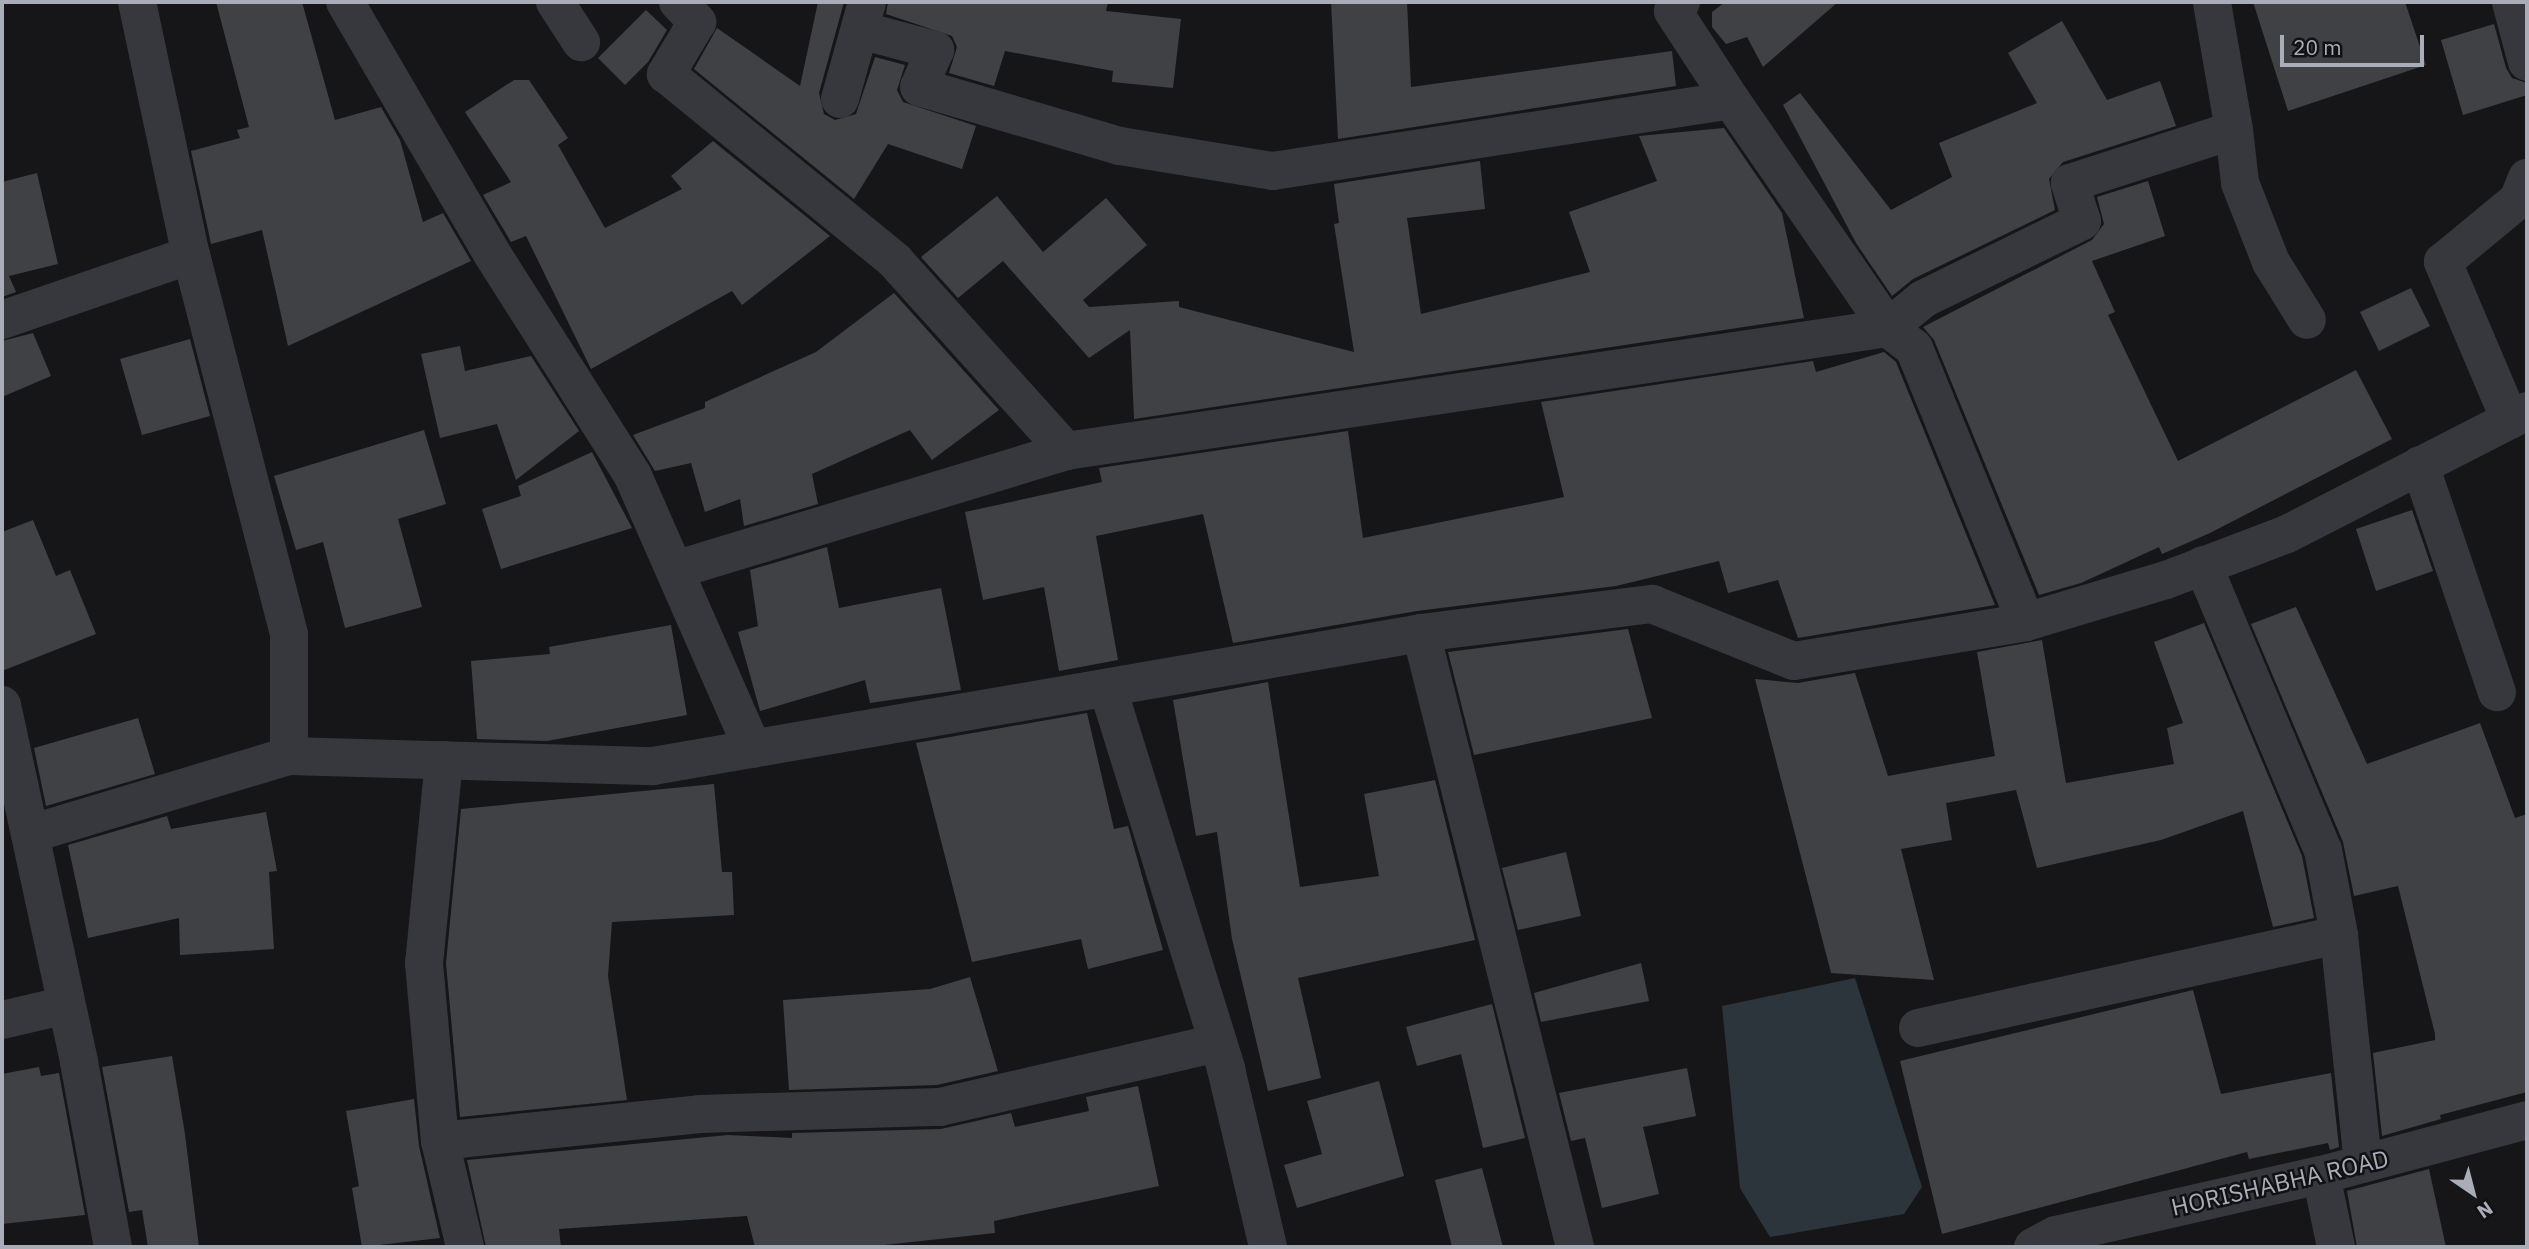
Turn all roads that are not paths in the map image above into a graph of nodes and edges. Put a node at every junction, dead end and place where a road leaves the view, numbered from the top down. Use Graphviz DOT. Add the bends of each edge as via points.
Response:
graph roads {
  1 [pos="137,2"];
  2 [pos="345,2"];
  3 [pos="555,2"];
  4 [pos="678,2"];
  5 [pos="1681,2"];
  6 [pos="2212,2"];
  7 [pos="2511,2"];
  8 [pos="864,16"];
  9 [pos="581,42"];
  10 [pos="2527,62"];
  11 [pos="840,99"];
  12 [pos="1731,100"];
  13 [pos="2234,130"];
  14 [pos="2527,178"];
  15 [pos="191,256"];
  16 [pos="2,320"];
  17 [pos="2307,320"];
  18 [pos="1888,328"];
  19 [pos="2519,416"];
  20 [pos="1066,451"];
  21 [pos="2420,465"];
  22 [pos="2203,565"];
  23 [pos="675,570"];
  24 [pos="2026,622"];
  25 [pos="1421,633"];
  26 [pos="1108,688"];
  27 [pos="2497,692"];
  28 [pos="2,705"];
  29 [pos="753,749"];
  30 [pos="289,756"];
  31 [pos="444,761"];
  32 [pos="30,834"];
  33 [pos="2339,935"];
  34 [pos="66,1005"];
  35 [pos="2,1020"];
  36 [pos="1918,1028"];
  37 [pos="1217,1043"];
  38 [pos="2527,1120"];
  39 [pos="440,1141"];
  40 [pos="2363,1164"];
  41 [pos="2320,1175"];
  42 [pos="2049,1243"];
  43 [pos="113,1247"];
  44 [pos="466,1247"];
  45 [pos="1268,1247"];
  46 [pos="1575,1247"];
  47 [pos="2336,1247"];
  1 -- 15 [label="street"];
  2 -- 23 [label="street" via="491,253 633,476"];
  3 -- 9 [label="street"];
  4 -- 20 [label="street" via="697,22 666,74 895,261"];
  5 -- 12 [label="street" via="1673,11"];
  6 -- 13 [label="street"];
  7 -- 10 [label="street"];
  8 -- 11 [label="street"];
  8 -- 12 [label="street" via="935,50 919,87 1120,146 1273,171"];
  12 -- 18 [label="street"];
  13 -- 17 [label="street" via="2240,183 2271,262"];
  13 -- 18 [label="street" via="2070,183 2082,221 1923,299"];
  14 -- 19 [label="street" via="2518,200 2443,262"];
  15 -- 16 [label="street"];
  15 -- 30 [label="street" via="289,635"];
  18 -- 20 [label="street"];
  18 -- 24 [label="street" via="1914,348"];
  19 -- 21 [label="street"];
  20 -- 23 [label="street"];
  21 -- 22 [label="street" via="2287,534"];
  21 -- 27 [label="street"];
  22 -- 24 [label="street"];
  22 -- 33 [label="street" via="2323,850"];
  23 -- 29 [label="street"];
  24 -- 25 [label="street" via="1794,661 1652,604"];
  25 -- 26 [label="street"];
  25 -- 46 [label="street"];
  26 -- 29 [label="street"];
  26 -- 37 [label="street"];
  28 -- 32 [label="street"];
  29 -- 31 [label="street" via="653,766"];
  30 -- 31 [label="street"];
  30 -- 32 [label="street"];
  31 -- 39 [label="street" via="424,963"];
  32 -- 34 [label="street"];
  33 -- 36 [label="street"];
  33 -- 40 [label="street"];
  34 -- 35 [label="street"];
  34 -- 43 [label="street"];
  37 -- 39 [label="street" via="940,1107 700,1114"];
  37 -- 45 [label="street"];
  38 -- 40 [label="street, HORISHABHA ROAD"];
  39 -- 44 [label="street"];
  40 -- 41 [label="street, HORISHABHA ROAD"];
  41 -- 42 [label="street, HORISHABHA ROAD"];
  41 -- 47 [label="street"];
}
